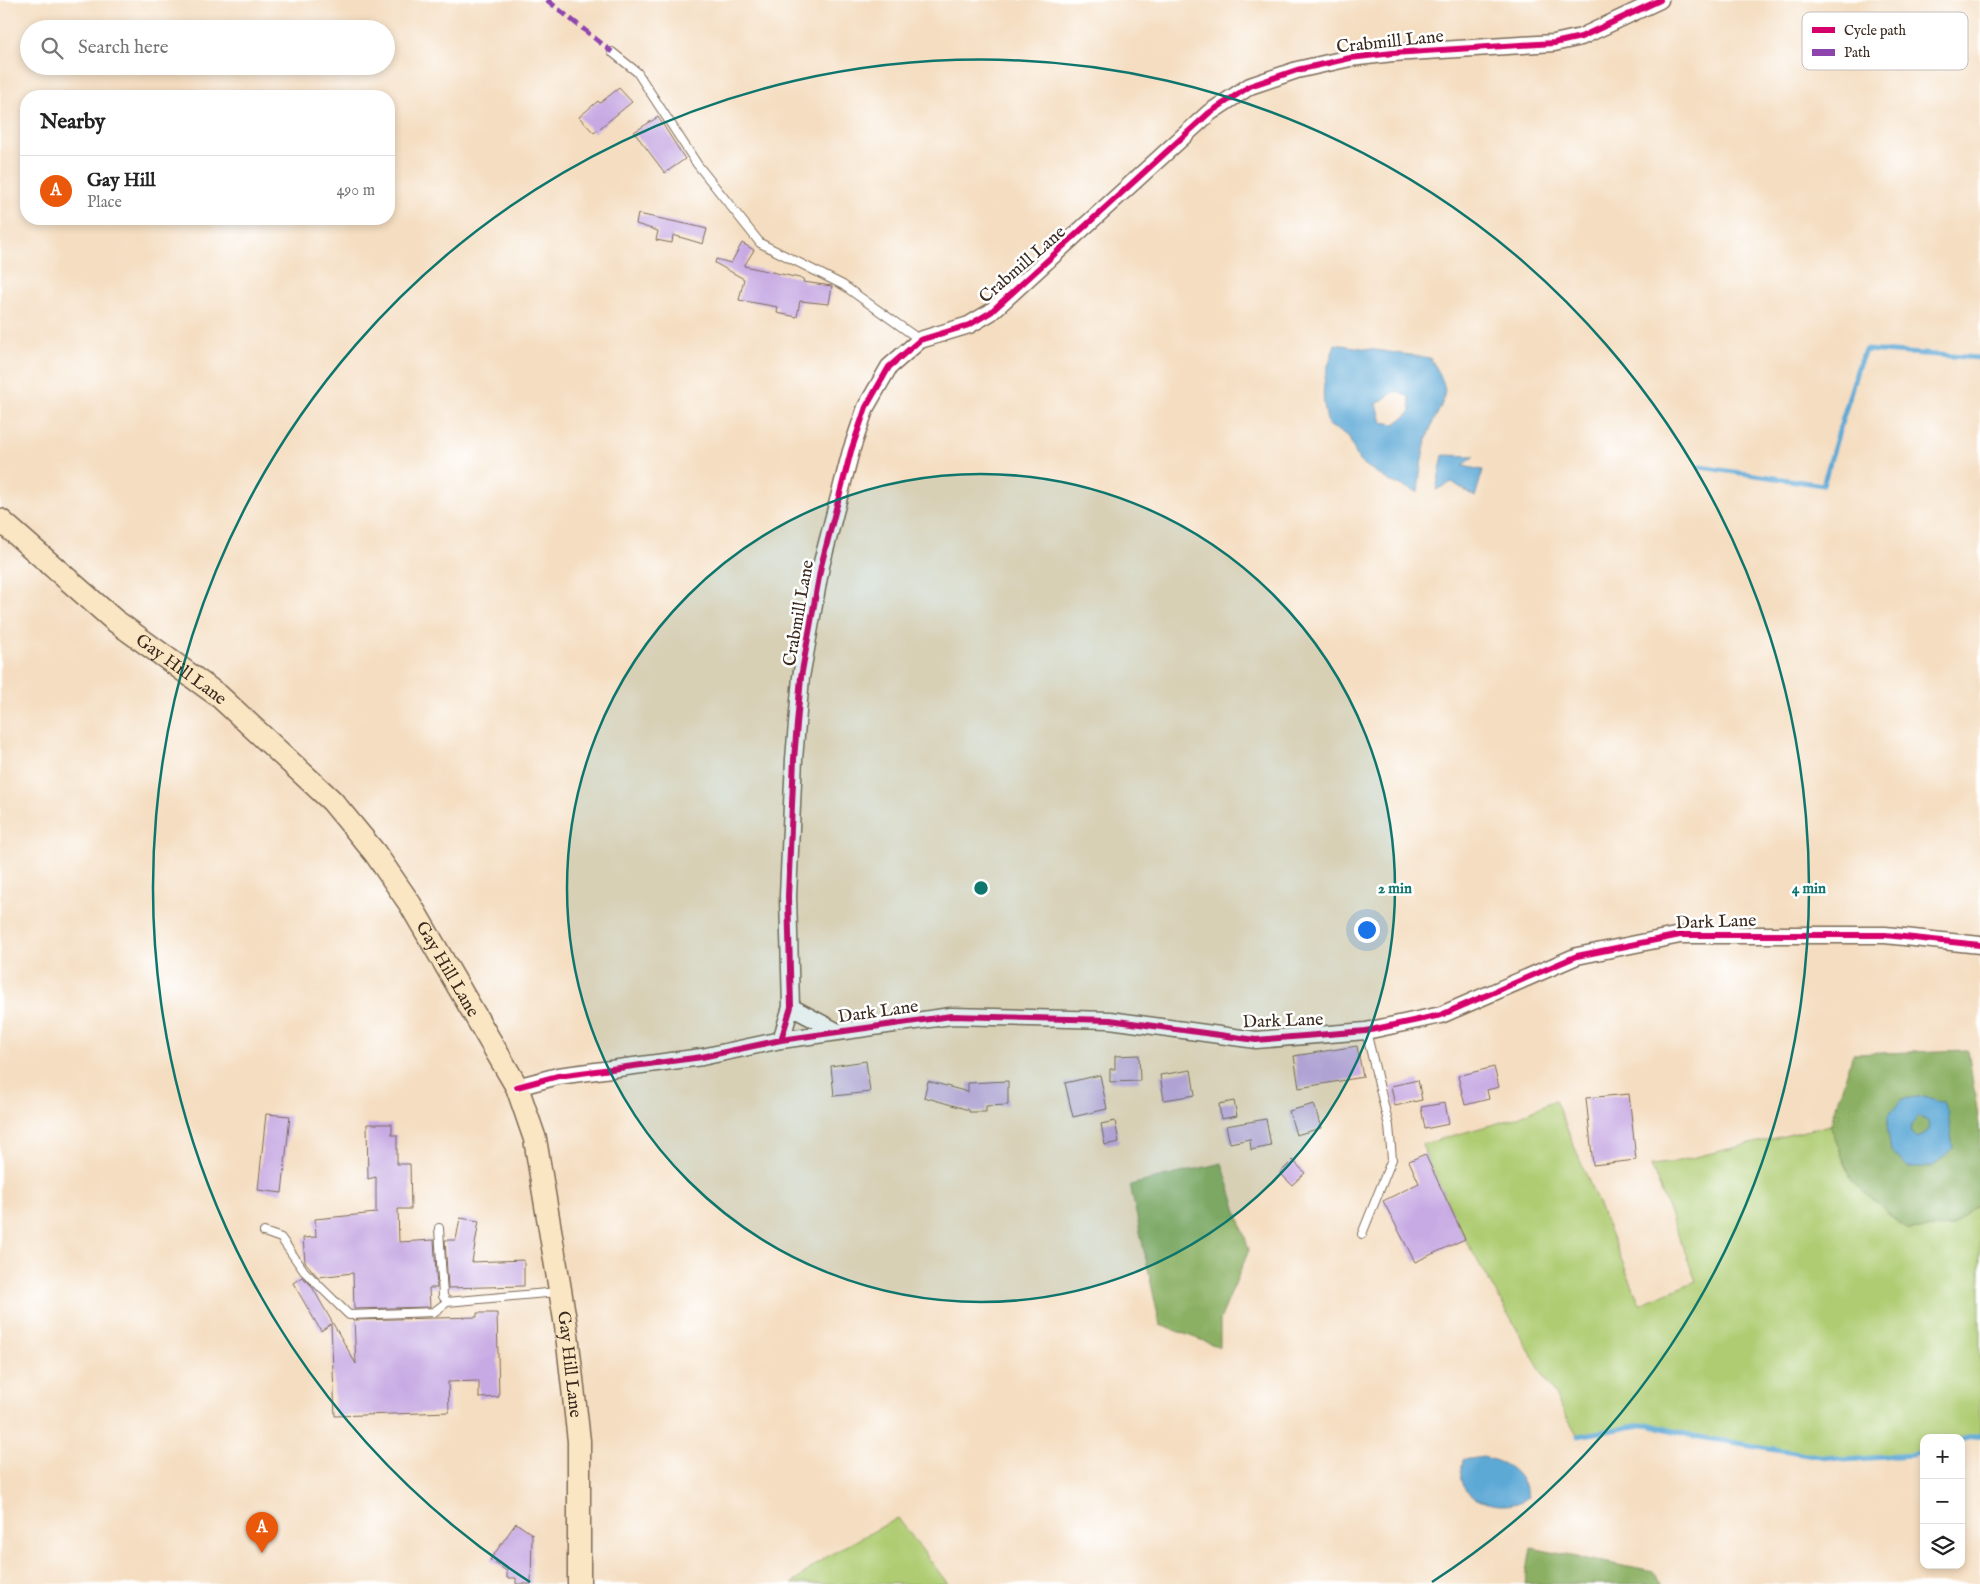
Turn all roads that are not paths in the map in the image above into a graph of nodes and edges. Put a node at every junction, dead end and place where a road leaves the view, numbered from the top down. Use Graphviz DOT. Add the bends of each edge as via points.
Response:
graph roads {
  1 [pos="1660,0"];
  2 [pos="612,52"];
  3 [pos="920,340"];
  4 [pos="0,520"];
  5 [pos="1980,945"];
  6 [pos="790,1008"];
  7 [pos="1366,1031"];
  8 [pos="838,1032"];
  9 [pos="781,1040"];
  10 [pos="517,1088"];
  11 [pos="438,1228"];
  12 [pos="264,1232"];
  13 [pos="1362,1234"];
  14 [pos="560,1292"];
  15 [pos="447,1302"];
  16 [pos="579,1584"];
  1 -- 3 [label="street, Crabmill Lane" via="1581,37 1563,41 1350,58 1297,70 1250,86 1209,113 991,312 969,324"];
  2 -- 3 [label="lane" via="637,72 696,164 760,243 843,285"];
  3 -- 6 [label="street, Crabmill Lane" via="889,367 866,406 820,566 801,677 794,759 788,896"];
  4 -- 10 [label="street, Gay Hill Lane" via="114,620 219,696 332,801 375,853 410,904"];
  5 -- 7 [label="street, Dark Lane" via="1885,935 1680,935 1577,956 1441,1015"];
  6 -- 8 [label="street"];
  6 -- 9 [label="street, Crabmill Lane"];
  7 -- 8 [label="street, Dark Lane" via="1256,1040 1110,1020 951,1016"];
  7 -- 13 [label="lane" via="1388,1126 1392,1159"];
  8 -- 9 [label="street, Dark Lane"];
  9 -- 10 [label="street, Dark Lane" via="702,1057 558,1076"];
  10 -- 14 [label="street, Gay Hill Lane" via="535,1139"];
  11 -- 15 [label="lane" via="442,1296"];
  12 -- 15 [label="lane" via="281,1238 304,1271 349,1315 434,1312"];
  14 -- 15 [label="lane"];
  14 -- 16 [label="street, Gay Hill Lane" via="579,1441"];
}
